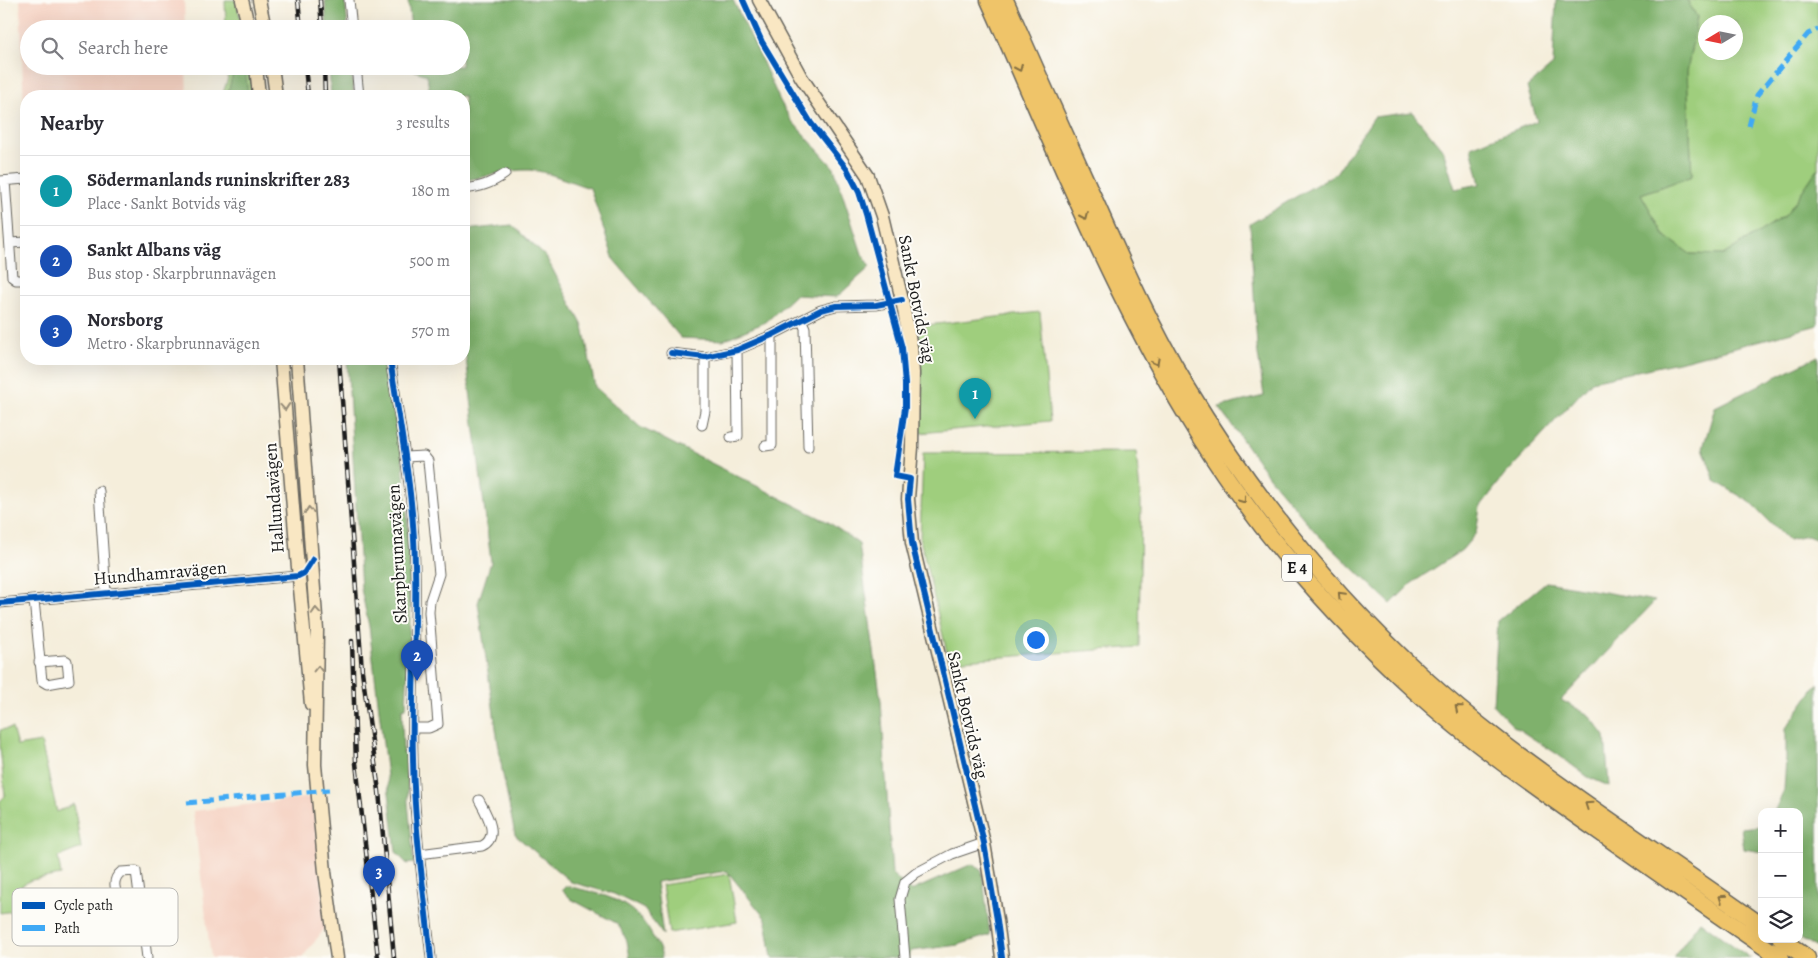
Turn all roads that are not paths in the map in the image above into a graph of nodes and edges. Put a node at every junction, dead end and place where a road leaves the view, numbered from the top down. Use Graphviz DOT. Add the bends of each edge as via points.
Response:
graph roads {
  1 [pos="242,0"];
  2 [pos="259,0"];
  3 [pos="349,0"];
  4 [pos="759,0"];
  5 [pos="989,0"];
  6 [pos="1005,0"];
  7 [pos="247,20"];
  8 [pos="264,20"];
  9 [pos="351,20"];
  10 [pos="257,75"];
  11 [pos="273,75"];
  12 [pos="357,75"];
  13 [pos="258,90"];
  14 [pos="275,90"];
  15 [pos="358,90"];
  16 [pos="505,174"];
  17 [pos="20,180"];
  18 [pos="3,181"];
  19 [pos="470,188"];
  20 [pos="20,242"];
  21 [pos="10,243"];
  22 [pos="20,280"];
  23 [pos="902,300"];
  24 [pos="802,320"];
  25 [pos="772,335"];
  26 [pos="737,350"];
  27 [pos="671,353"];
  28 [pos="705,357"];
  29 [pos="281,365"];
  30 [pos="297,365"];
  31 [pos="391,365"];
  32 [pos="702,425"];
  33 [pos="731,437"];
  34 [pos="766,446"];
  35 [pos="808,447"];
  36 [pos="406,457"];
  37 [pos="99,491"];
  38 [pos="313,559"];
  39 [pos="298,576"];
  40 [pos="315,591"];
  41 [pos="106,594"];
  42 [pos="34,600"];
  43 [pos="0,603"];
  44 [pos="39,662"];
  45 [pos="413,728"];
  46 [pos="316,753"];
  47 [pos="479,800"];
  48 [pos="984,843"];
  49 [pos="419,854"];
  50 [pos="1758,923"];
  51 [pos="1787,943"];
  52 [pos="336,958"];
  53 [pos="432,958"];
  54 [pos="905,958"];
  55 [pos="1002,958"];
  56 [pos="1780,958"];
  57 [pos="1808,958"];
  1 -- 7 [label="main road"];
  2 -- 8 [label="main road"];
  3 -- 9 [label="street"];
  4 -- 23 [label="main road, Sankt Botvids väg" via="801,77 868,176 882,216"];
  5 -- 56 [label="highway, E 4, one-way" via="1098,246 1170,388 1201,440 1297,569 1352,630 1414,690 1472,739"];
  50 -- 6 [label="highway, E 4, one-way" via="1645,846 1482,727 1364,620 1309,560 1263,502 1214,431 1143,306"];
  10 -- 13 [label="main road"];
  11 -- 14 [label="main road"];
  12 -- 15 [label="street"];
  16 -- 19 [label="street" via="492,183"];
  17 -- 18 [label="street"];
  18 -- 21 [label="street"];
  20 -- 21 [label="street"];
  21 -- 22 [label="street" via="12,277"];
  23 -- 24 [label="street" via="876,305 836,306"];
  23 -- 48 [label="main road, Sankt Botvids väg" via="913,373 908,499 912,543"];
  24 -- 25 [label="street"];
  24 -- 35 [label="street" via="805,328"];
  25 -- 26 [label="street"];
  25 -- 34 [label="street" via="772,445"];
  26 -- 28 [label="street"];
  26 -- 33 [label="street" via="738,436"];
  27 -- 28 [label="street"];
  28 -- 32 [label="street"];
  29 -- 39 [label="main road, Hallundavägen, one-way"];
  38 -- 30 [label="main road, Hallundavägen, one-way"];
  31 -- 36 [label="street, Skarpbrunnavägen"];
  36 -- 45 [label="street, Skarpbrunnavägen" via="415,565"];
  36 -- 45 [label="street, Skarpbrunnavägen" via="424,456 428,461 439,574 429,612 438,724 429,728"];
  37 -- 41 [label="street"];
  38 -- 39 [label="street" via="304,574"];
  38 -- 40 [label="main road, Hallundavägen"];
  39 -- 40 [label="street"];
  39 -- 41 [label="street, Hundhamravägen"];
  39 -- 46 [label="main road, Hallundavägen"];
  46 -- 40 [label="main road, Hallundavägen, one-way" via="318,658"];
  41 -- 42 [label="street, Hundhamravägen"];
  42 -- 43 [label="street, Hundhamravägen"];
  42 -- 44 [label="street"];
  44 -- 44 [label="street" via="42,681 47,684 69,680 67,661"];
  45 -- 49 [label="street, Skarpbrunnavägen"];
  46 -- 52 [label="main road, Hallundavägen" via="325,872"];
  47 -- 49 [label="street" via="492,831 487,844"];
  48 -- 54 [label="street" via="952,854 905,882 900,899"];
  48 -- 55 [label="main road, Sankt Botvids väg"];
  49 -- 53 [label="street, Skarpbrunnavägen"];
  51 -- 57 [label="highway"];
}
